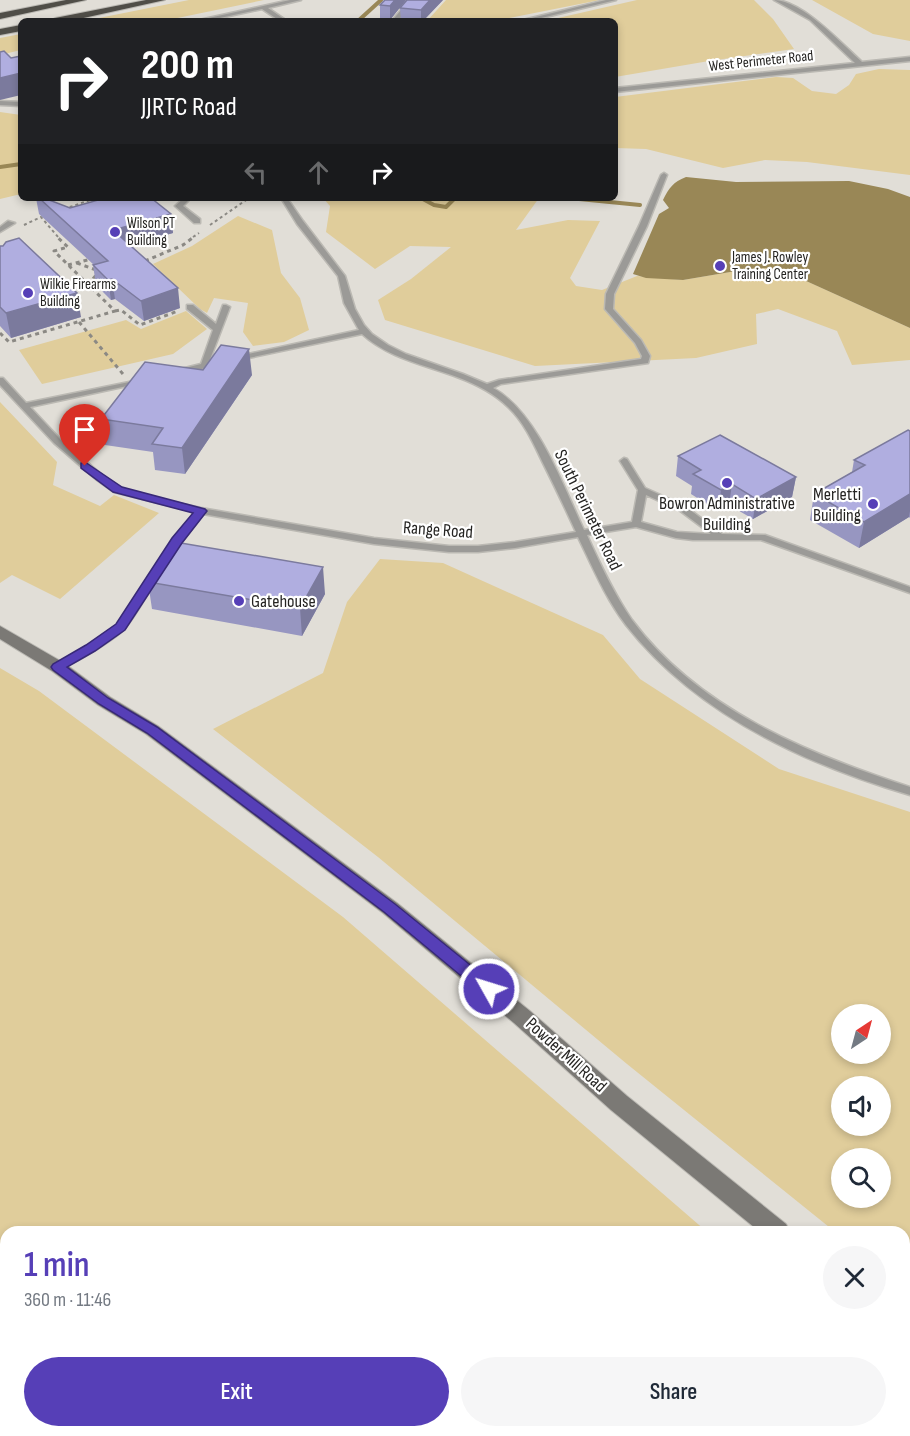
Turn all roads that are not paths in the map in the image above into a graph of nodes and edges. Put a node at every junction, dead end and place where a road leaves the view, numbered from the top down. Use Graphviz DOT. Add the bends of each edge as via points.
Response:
graph roads {
  1 [pos="81,0"];
  2 [pos="160,0"];
  3 [pos="298,0"];
  4 [pos="412,0"];
  5 [pos="613,0"];
  6 [pos="777,0"];
  7 [pos="263,7"];
  8 [pos="0,16"];
  9 [pos="70,18"];
  10 [pos="212,18"];
  11 [pos="280,18"];
  12 [pos="397,18"];
  13 [pos="535,18"];
  14 [pos="18,29"];
  15 [pos="0,32"];
  16 [pos="910,59"];
  17 [pos="860,64"];
  18 [pos="618,90"];
  19 [pos="0,103"];
  20 [pos="18,104"];
  21 [pos="664,175"];
  22 [pos="185,201"];
  23 [pos="286,201"];
  24 [pos="197,221"];
  25 [pos="11,223"];
  26 [pos="0,230"];
  27 [pos="190,307"];
  28 [pos="226,307"];
  29 [pos="218,330"];
  30 [pos="364,331"];
  31 [pos="204,366"];
  32 [pos="173,373"];
  33 [pos="152,378"];
  34 [pos="0,380"];
  35 [pos="486,388"];
  36 [pos="25,406"];
  37 [pos="624,461"];
  38 [pos="642,490"];
  39 [pos="201,511"];
  40 [pos="636,524"];
  41 [pos="582,532"];
  42 [pos="719,536"];
  43 [pos="910,590"];
  44 [pos="0,631"];
  45 [pos="58,667"];
  46 [pos="910,791"];
  47 [pos="771,1226"];
  1 -- 8 [label="highway"];
  2 -- 9 [label="highway"];
  3 -- 7 [label="lane"];
  4 -- 12 [label="lane"];
  5 -- 13 [label="lane"];
  6 -- 17 [label="lane" via="812,19"];
  7 -- 10 [label="lane"];
  7 -- 11 [label="lane"];
  14 -- 15 [label="highway"];
  16 -- 17 [label="lane, West Perimeter Road"];
  17 -- 18 [label="lane, West Perimeter Road"];
  19 -- 20 [label="lane"];
  21 -- 35 [label="lane" via="610,294 609,309 638,342 645,361 498,382"];
  22 -- 24 [label="lane" via="179,206"];
  23 -- 30 [label="lane, South Perimeter Road" via="342,277 350,307"];
  25 -- 26 [label="lane"];
  27 -- 29 [label="lane"];
  28 -- 29 [label="lane"];
  29 -- 31 [label="lane"];
  30 -- 31 [label="lane"];
  30 -- 35 [label="lane, South Perimeter Road" via="395,352"];
  31 -- 32 [label="lane"];
  33 -- 36 [label="lane"];
  34 -- 36 [label="lane, Range Road"];
  35 -- 41 [label="lane, South Perimeter Road" via="505,399 527,423"];
  36 -- 39 [label="lane, Range Road" via="57,441 117,490"];
  37 -- 38 [label="lane"];
  38 -- 40 [label="lane"];
  38 -- 42 [label="lane" via="682,508"];
  39 -- 41 [label="lane, Range Road" via="374,541 449,549 478,549"];
  39 -- 45 [label="lane" via="121,627"];
  40 -- 41 [label="lane, Range Road"];
  40 -- 42 [label="lane, Range Road" via="676,535"];
  41 -- 46 [label="lane, South Perimeter Road" via="604,583 642,638 665,664 699,692 793,748"];
  42 -- 43 [label="lane, Range Road" via="762,537"];
  44 -- 45 [label="main road, Powder Mill Road"];
  45 -- 47 [label="main road, Powder Mill Road" via="152,730 390,908"];
}
